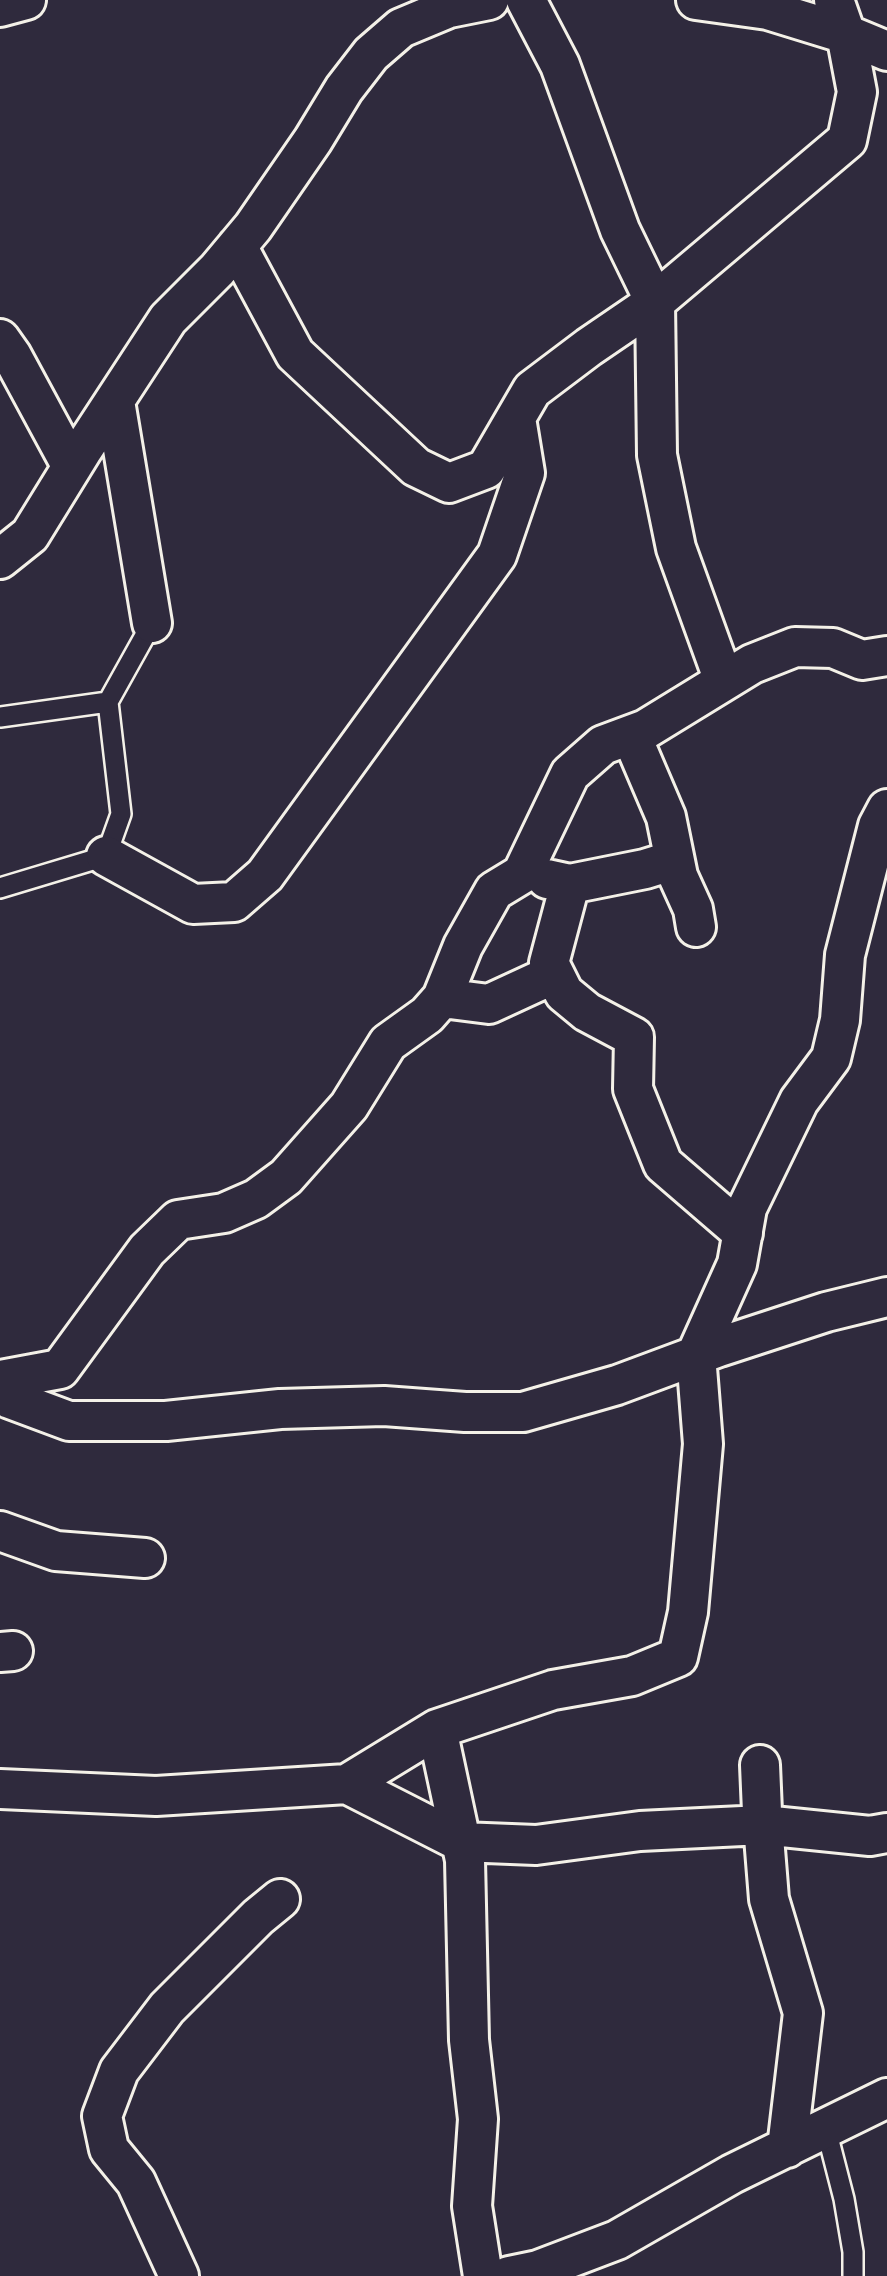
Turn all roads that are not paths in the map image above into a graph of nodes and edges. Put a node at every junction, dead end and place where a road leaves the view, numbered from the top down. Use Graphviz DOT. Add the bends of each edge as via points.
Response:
graph roads {
  1 [pos="26,0"];
  2 [pos="489,0"];
  3 [pos="526,0"];
  4 [pos="696,0"];
  5 [pos="0,7"];
  6 [pos="840,17"];
  7 [pos="887,51"];
  8 [pos="237,246"];
  9 [pos="655,302"];
  10 [pos="0,339"];
  11 [pos="116,401"];
  12 [pos="516,418"];
  13 [pos="72,467"];
  14 [pos="0,559"];
  15 [pos="152,623"];
  16 [pos="887,656"];
  17 [pos="724,681"];
  18 [pos="108,702"];
  19 [pos="0,717"];
  20 [pos="631,735"];
  21 [pos="887,809"];
  22 [pos="106,856"];
  23 [pos="674,860"];
  24 [pos="522,874"];
  25 [pos="570,884"];
  26 [pos="0,888"];
  27 [pos="696,927"];
  28 [pos="554,974"];
  29 [pos="442,998"];
  30 [pos="743,1233"];
  31 [pos="887,1297"];
  32 [pos="696,1355"];
  33 [pos="2,1399"];
  34 [pos="0,1531"];
  35 [pos="145,1558"];
  36 [pos="437,1729"];
  37 [pos="760,1765"];
  38 [pos="347,1784"];
  39 [pos="0,1789"];
  40 [pos="763,1825"];
  41 [pos="887,1833"];
  42 [pos="461,1842"];
  43 [pos="280,1899"];
  44 [pos="887,2098"];
  45 [pos="825,2129"];
  46 [pos="788,2148"];
  47 [pos="179,2276"];
  48 [pos="483,2276"];
  49 [pos="509,2276"];
  50 [pos="853,2276"];
  1 -- 5 [label="street"];
  2 -- 8 [label="street" via="449,8 401,27 371,54"];
  3 -- 9 [label="street" via="560,65 620,230"];
  4 -- 6 [label="street"];
  6 -- 7 [label="street"];
  6 -- 9 [label="street" via="857,92 847,140"];
  8 -- 11 [label="street" via="168,319"];
  8 -- 12 [label="street" via="295,354 416,467 449,483 486,469"];
  9 -- 12 [label="street" via="532,390"];
  9 -- 17 [label="street" via="657,455 676,548"];
  10 -- 13 [label="street"];
  11 -- 13 [label="street"];
  11 -- 15 [label="street"];
  12 -- 22 [label="street" via="525,473 497,555 265,875 234,902 193,904"];
  13 -- 14 [label="street" via="30,535"];
  15 -- 18 [label="lane"];
  16 -- 17 [label="street" via="862,660 833,648 795,646"];
  17 -- 20 [label="street"];
  18 -- 19 [label="lane"];
  18 -- 22 [label="lane" via="121,814"];
  20 -- 23 [label="street" via="666,817"];
  20 -- 24 [label="street" via="603,745 570,774"];
  21 -- 30 [label="street" via="878,826 845,955 840,1020 831,1058 793,1113 747,1208"];
  22 -- 26 [label="lane"];
  23 -- 25 [label="street"];
  23 -- 27 [label="street"];
  24 -- 25 [label="street"];
  24 -- 29 [label="street" via="494,891 463,946"];
  25 -- 28 [label="street" via="549,964"];
  28 -- 29 [label="street" via="489,1004"];
  28 -- 30 [label="street" via="564,993 587,1012 634,1037 633,1089 663,1164"];
  29 -- 33 [label="street" via="388,1042 349,1106 286,1177 256,1199 224,1213 178,1220 147,1251 60,1369"];
  30 -- 32 [label="street" via="737,1264"];
  31 -- 32 [label="street"];
  32 -- 33 [label="street" via="617,1385 523,1412 384,1406 279,1409 166,1421 69,1421"];
  32 -- 36 [label="street" via="704,1444 688,1612 678,1657 632,1676 553,1690"];
  34 -- 35 [label="street" via="56,1551"];
  36 -- 38 [label="street"];
  36 -- 42 [label="street"];
  37 -- 40 [label="street"];
  38 -- 39 [label="street" via="156,1796"];
  38 -- 42 [label="street"];
  40 -- 41 [label="street" via="870,1836"];
  40 -- 42 [label="street" via="640,1831 536,1845"];
  40 -- 46 [label="street" via="769,1899 803,2013"];
  42 -- 48 [label="street" via="468,2040 478,2119 472,2206"];
  43 -- 47 [label="street" via="167,2008 119,2071 102,2116 109,2149 136,2182"];
  44 -- 45 [label="street"];
  45 -- 46 [label="street"];
  45 -- 50 [label="lane" via="844,2199"];
  46 -- 49 [label="street" via="732,2174 617,2240"];
}
